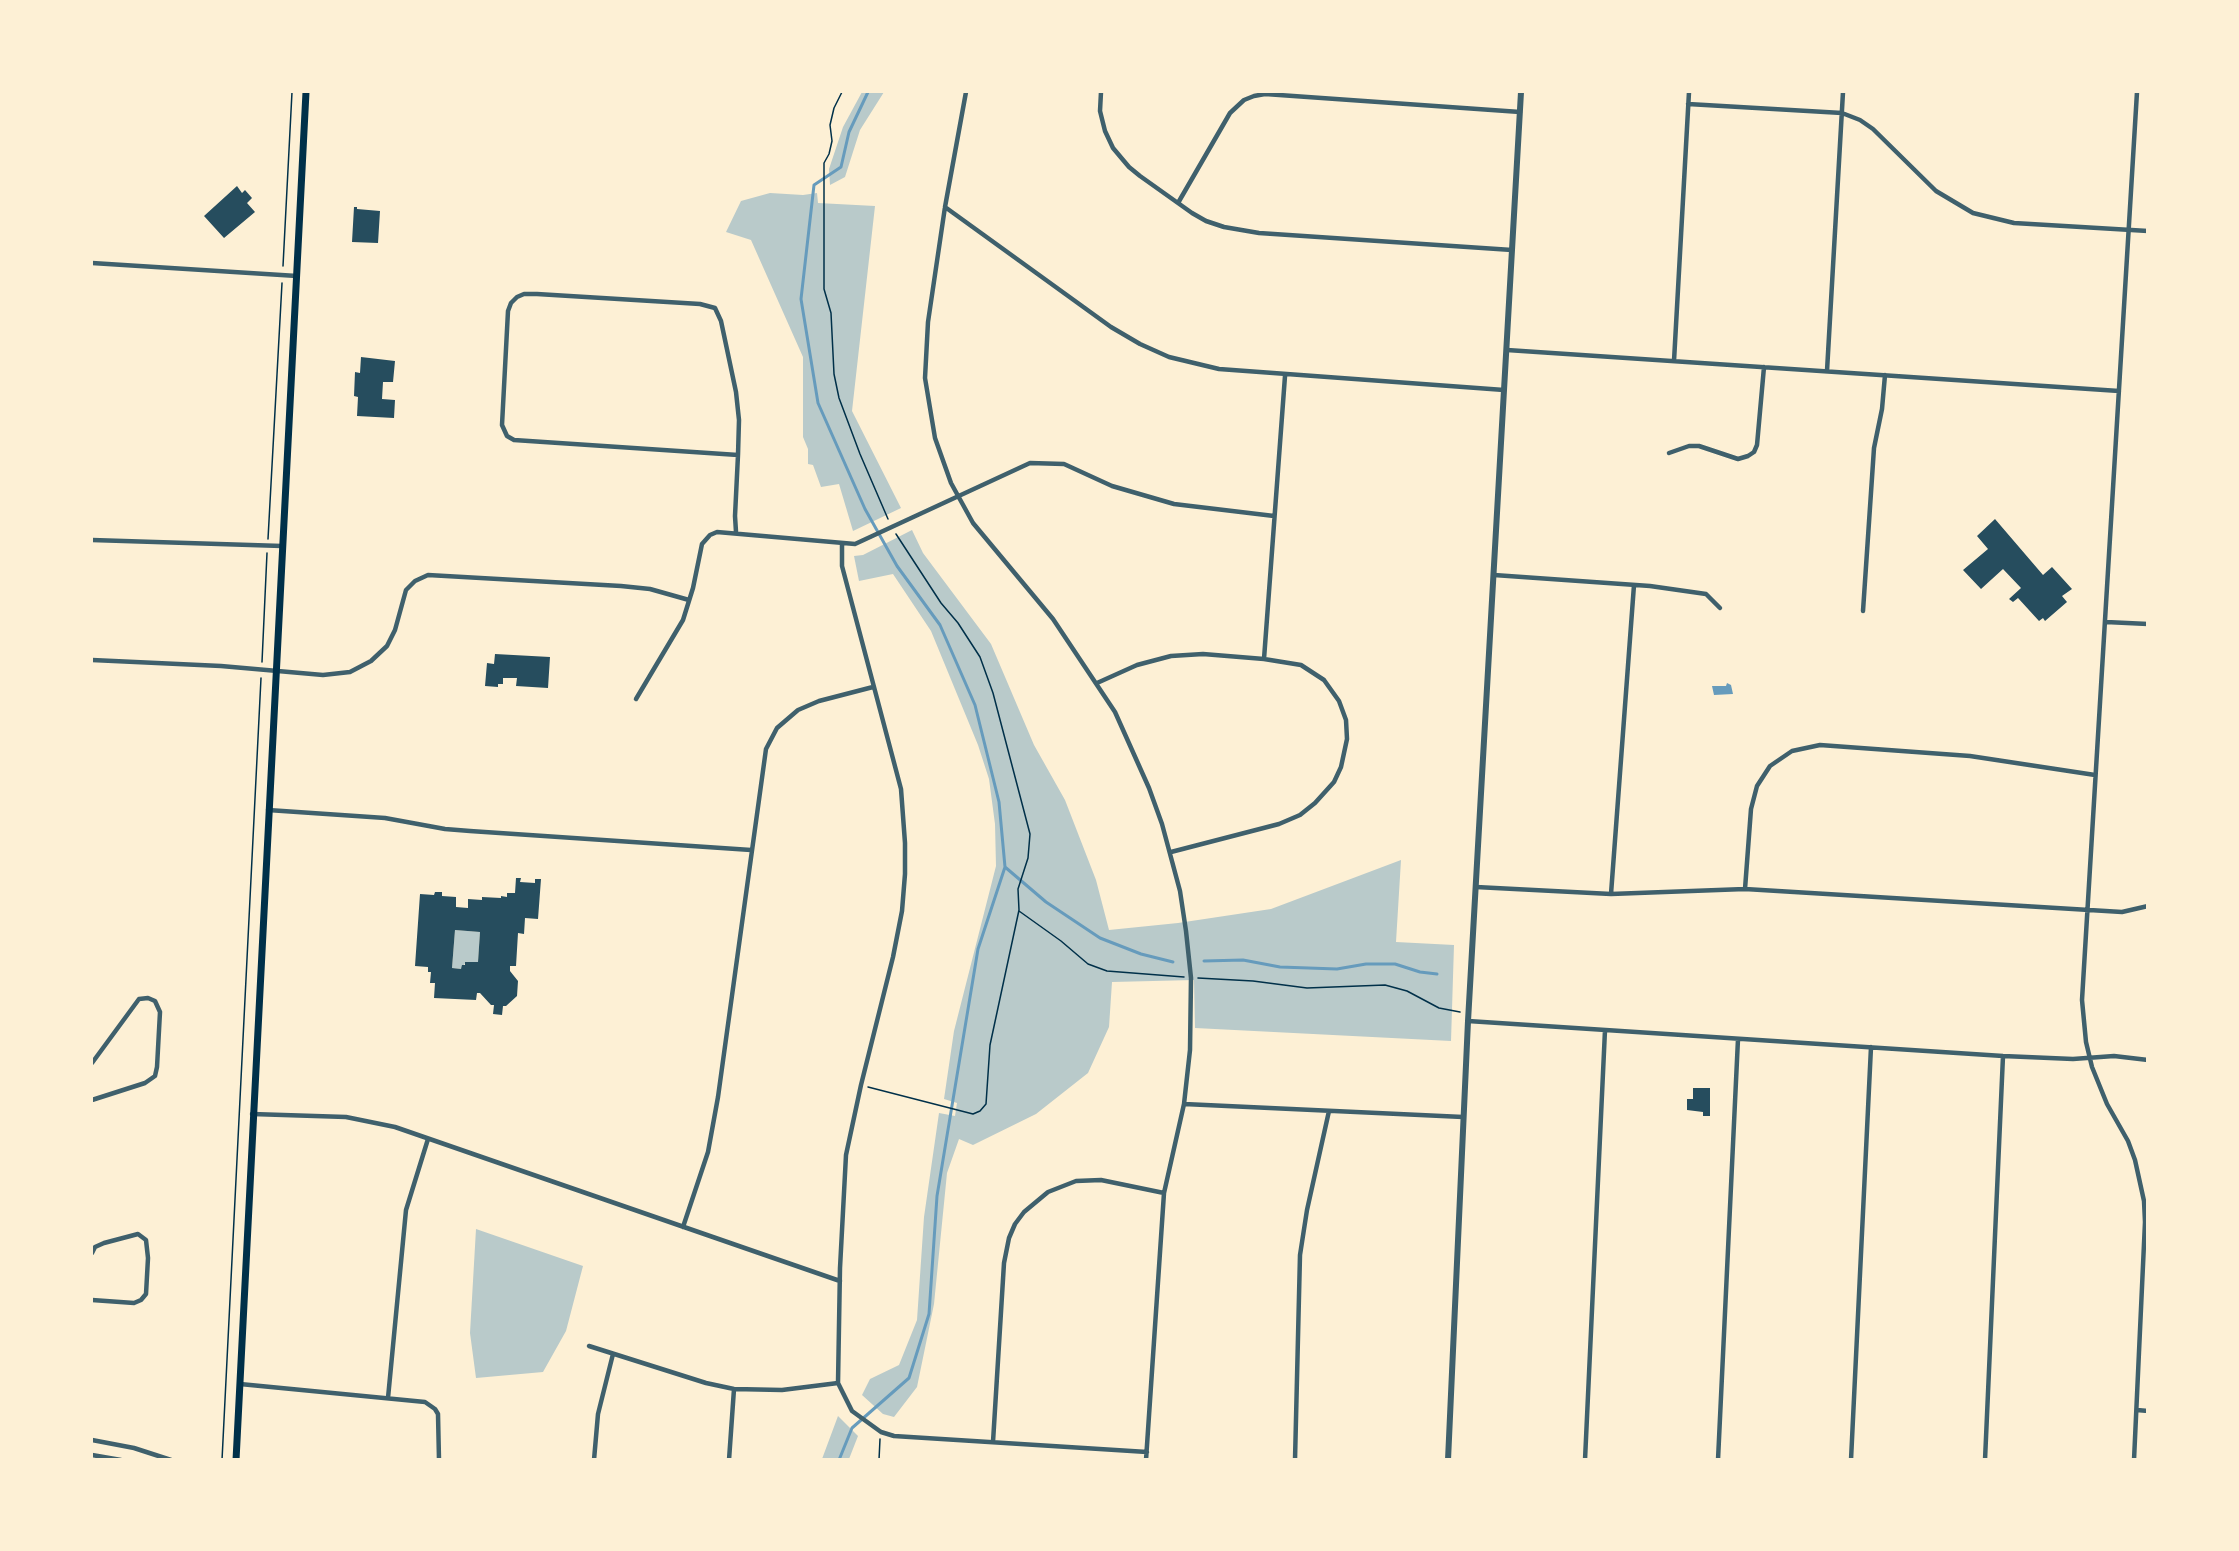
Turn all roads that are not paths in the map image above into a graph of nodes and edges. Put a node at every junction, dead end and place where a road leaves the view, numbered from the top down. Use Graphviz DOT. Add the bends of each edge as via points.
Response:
graph roads {
  1 [pos="306,92"];
  2 [pos="966,92"];
  3 [pos="1101,92"];
  4 [pos="1521,92"];
  5 [pos="1689,92"];
  6 [pos="1843,92"];
  7 [pos="2137,92"];
  8 [pos="1689,104"];
  9 [pos="1520,112"];
  10 [pos="1842,113"];
  11 [pos="1178,202"];
  12 [pos="945,207"];
  13 [pos="2129,230"];
  14 [pos="2148,231"];
  15 [pos="1512,250"];
  16 [pos="92,263"];
  17 [pos="297,276"];
  18 [pos="1507,350"];
  19 [pos="1674,361"];
  20 [pos="1764,367"];
  21 [pos="1827,371"];
  22 [pos="1885,375"];
  23 [pos="1285,376"];
  24 [pos="1504,390"];
  25 [pos="2120,391"];
  26 [pos="1669,453"];
  27 [pos="738,455"];
  28 [pos="957,496"];
  29 [pos="1274,516"];
  30 [pos="736,532"];
  31 [pos="92,540"];
  32 [pos="842,544"];
  33 [pos="282,546"];
  34 [pos="1494,575"];
  35 [pos="1634,585"];
  36 [pos="689,600"];
  37 [pos="1720,608"];
  38 [pos="1863,611"];
  39 [pos="2106,622"];
  40 [pos="2148,624"];
  41 [pos="1264,659"];
  42 [pos="92,660"];
  43 [pos="276,671"];
  44 [pos="1097,682"];
  45 [pos="873,687"];
  46 [pos="636,699"];
  47 [pos="2096,775"];
  48 [pos="268,810"];
  49 [pos="751,850"];
  50 [pos="1171,852"];
  51 [pos="1476,887"];
  52 [pos="1745,889"];
  53 [pos="1611,894"];
  54 [pos="2148,906"];
  55 [pos="2088,910"];
  56 [pos="1468,1021"];
  57 [pos="1605,1030"];
  58 [pos="1738,1039"];
  59 [pos="1871,1047"];
  60 [pos="2003,1056"];
  61 [pos="2089,1058"];
  62 [pos="2148,1060"];
  63 [pos="92,1063"];
  64 [pos="92,1100"];
  65 [pos="1184,1104"];
  66 [pos="1329,1110"];
  67 [pos="252,1114"];
  68 [pos="1463,1117"];
  69 [pos="428,1139"];
  70 [pos="1164,1192"];
  71 [pos="683,1227"];
  72 [pos="92,1253"];
  73 [pos="840,1281"];
  74 [pos="92,1300"];
  75 [pos="589,1346"];
  76 [pos="613,1354"];
  77 [pos="838,1383"];
  78 [pos="240,1384"];
  79 [pos="734,1389"];
  80 [pos="388,1398"];
  81 [pos="2137,1410"];
  82 [pos="2148,1411"];
  83 [pos="92,1440"];
  84 [pos="993,1442"];
  85 [pos="1146,1452"];
  86 [pos="92,1455"];
  87 [pos="121,1460"];
  88 [pos="171,1460"];
  89 [pos="236,1460"];
  90 [pos="439,1460"];
  91 [pos="594,1460"];
  92 [pos="729,1460"];
  93 [pos="1146,1460"];
  94 [pos="1294,1460"];
  95 [pos="1448,1460"];
  96 [pos="1585,1460"];
  97 [pos="1718,1460"];
  98 [pos="1851,1460"];
  99 [pos="1985,1460"];
  100 [pos="2134,1460"];
  1 -- 17 [label="main road"];
  2 -- 12 [label="street"];
  3 -- 11 [label="street" via="1100,111 1113,148 1129,168"];
  4 -- 9 [label="street"];
  5 -- 8 [label="street"];
  6 -- 10 [label="street"];
  7 -- 13 [label="street"];
  8 -- 10 [label="street"];
  8 -- 19 [label="street"];
  9 -- 11 [label="street" via="1254,96 1236,106 1222,124"];
  9 -- 15 [label="street"];
  10 -- 13 [label="street" via="1873,129 1930,186 1973,213 2014,223"];
  10 -- 21 [label="street"];
  11 -- 15 [label="street" via="1206,221 1247,232"];
  12 -- 23 [label="street" via="1140,344 1194,364"];
  12 -- 28 [label="street" via="928,322 925,378 935,438"];
  13 -- 14 [label="street"];
  13 -- 25 [label="street"];
  15 -- 18 [label="street"];
  16 -- 17 [label="street"];
  17 -- 33 [label="main road"];
  18 -- 19 [label="street"];
  18 -- 24 [label="street"];
  19 -- 20 [label="street"];
  20 -- 21 [label="street"];
  20 -- 26 [label="street" via="1754,452 1738,459 1699,446"];
  21 -- 22 [label="street"];
  22 -- 25 [label="street"];
  22 -- 38 [label="street" via="1874,448"];
  23 -- 24 [label="street"];
  23 -- 29 [label="street"];
  24 -- 34 [label="street"];
  25 -- 39 [label="street"];
  27 -- 27 [label="street" via="736,392 715,308 531,294 516,297 511,303 502,425 507,436 514,440"];
  27 -- 30 [label="street"];
  28 -- 29 [label="street" via="1019,466 1056,462 1112,486 1174,504"];
  28 -- 32 [label="street" via="866,540"];
  28 -- 44 [label="street" via="981,534 1053,619"];
  29 -- 41 [label="street"];
  30 -- 32 [label="street"];
  30 -- 36 [label="street" via="710,534 702,544"];
  31 -- 33 [label="street"];
  32 -- 45 [label="street" via="842,566"];
  33 -- 43 [label="main road"];
  34 -- 35 [label="street"];
  34 -- 51 [label="street"];
  35 -- 37 [label="street" via="1706,594"];
  35 -- 53 [label="street"];
  36 -- 43 [label="street" via="621,586 428,575 406,590 392,638 366,665 334,675"];
  36 -- 46 [label="street" via="683,620"];
  39 -- 40 [label="street"];
  39 -- 47 [label="street"];
  41 -- 44 [label="street" via="1203,654 1171,656 1127,668"];
  41 -- 50 [label="street" via="1300,665 1330,686 1346,720 1347,739 1341,767 1326,791 1300,815 1280,824"];
  42 -- 43 [label="street"];
  43 -- 48 [label="main road"];
  44 -- 50 [label="street" via="1149,788"];
  45 -- 49 [label="street" via="809,705 777,728 763,763"];
  45 -- 73 [label="street" via="901,789 905,874 893,957 846,1155"];
  47 -- 52 [label="street" via="1970,756 1806,746 1782,756 1757,786 1751,809"];
  47 -- 55 [label="street"];
  48 -- 49 [label="street" via="385,818 453,830"];
  48 -- 67 [label="main road"];
  49 -- 71 [label="street" via="718,1097 708,1152"];
  50 -- 65 [label="street" via="1191,978"];
  51 -- 53 [label="street"];
  51 -- 56 [label="street"];
  52 -- 53 [label="street"];
  52 -- 55 [label="street"];
  54 -- 55 [label="street" via="2130,912"];
  55 -- 61 [label="street" via="2082,1000"];
  56 -- 57 [label="street"];
  56 -- 68 [label="street"];
  57 -- 58 [label="street"];
  57 -- 96 [label="street"];
  58 -- 59 [label="street"];
  58 -- 97 [label="street"];
  59 -- 60 [label="street"];
  59 -- 98 [label="street"];
  60 -- 61 [label="street"];
  60 -- 99 [label="street"];
  61 -- 62 [label="street"];
  61 -- 81 [label="street" via="2107,1104 2128,1140 2144,1201"];
  63 -- 64 [label="street" via="139,999 155,1001 160,1012 154,1076 145,1083"];
  65 -- 66 [label="street"];
  65 -- 70 [label="street"];
  66 -- 68 [label="street"];
  66 -- 94 [label="street" via="1300,1255"];
  67 -- 69 [label="street" via="365,1120"];
  67 -- 78 [label="main road"];
  68 -- 95 [label="street"];
  69 -- 71 [label="street"];
  69 -- 80 [label="street" via="406,1210"];
  70 -- 84 [label="street" via="1101,1180 1077,1181 1041,1196 1015,1224 1004,1263"];
  70 -- 85 [label="street"];
  71 -- 73 [label="street"];
  72 -- 74 [label="street" via="104,1243 138,1234 146,1240 148,1258 146,1294 141,1300"];
  73 -- 77 [label="street"];
  75 -- 76 [label="street"];
  76 -- 79 [label="street"];
  76 -- 91 [label="street" via="598,1414"];
  77 -- 79 [label="street" via="782,1390"];
  77 -- 84 [label="street" via="852,1411 881,1432"];
  78 -- 80 [label="street"];
  78 -- 89 [label="main road"];
  79 -- 92 [label="street"];
  80 -- 90 [label="street" via="425,1402 435,1409 439,1420"];
  81 -- 82 [label="street"];
  81 -- 100 [label="street"];
  83 -- 88 [label="street"];
  84 -- 85 [label="street"];
  85 -- 93 [label="street"];
  86 -- 87 [label="street"];
}
